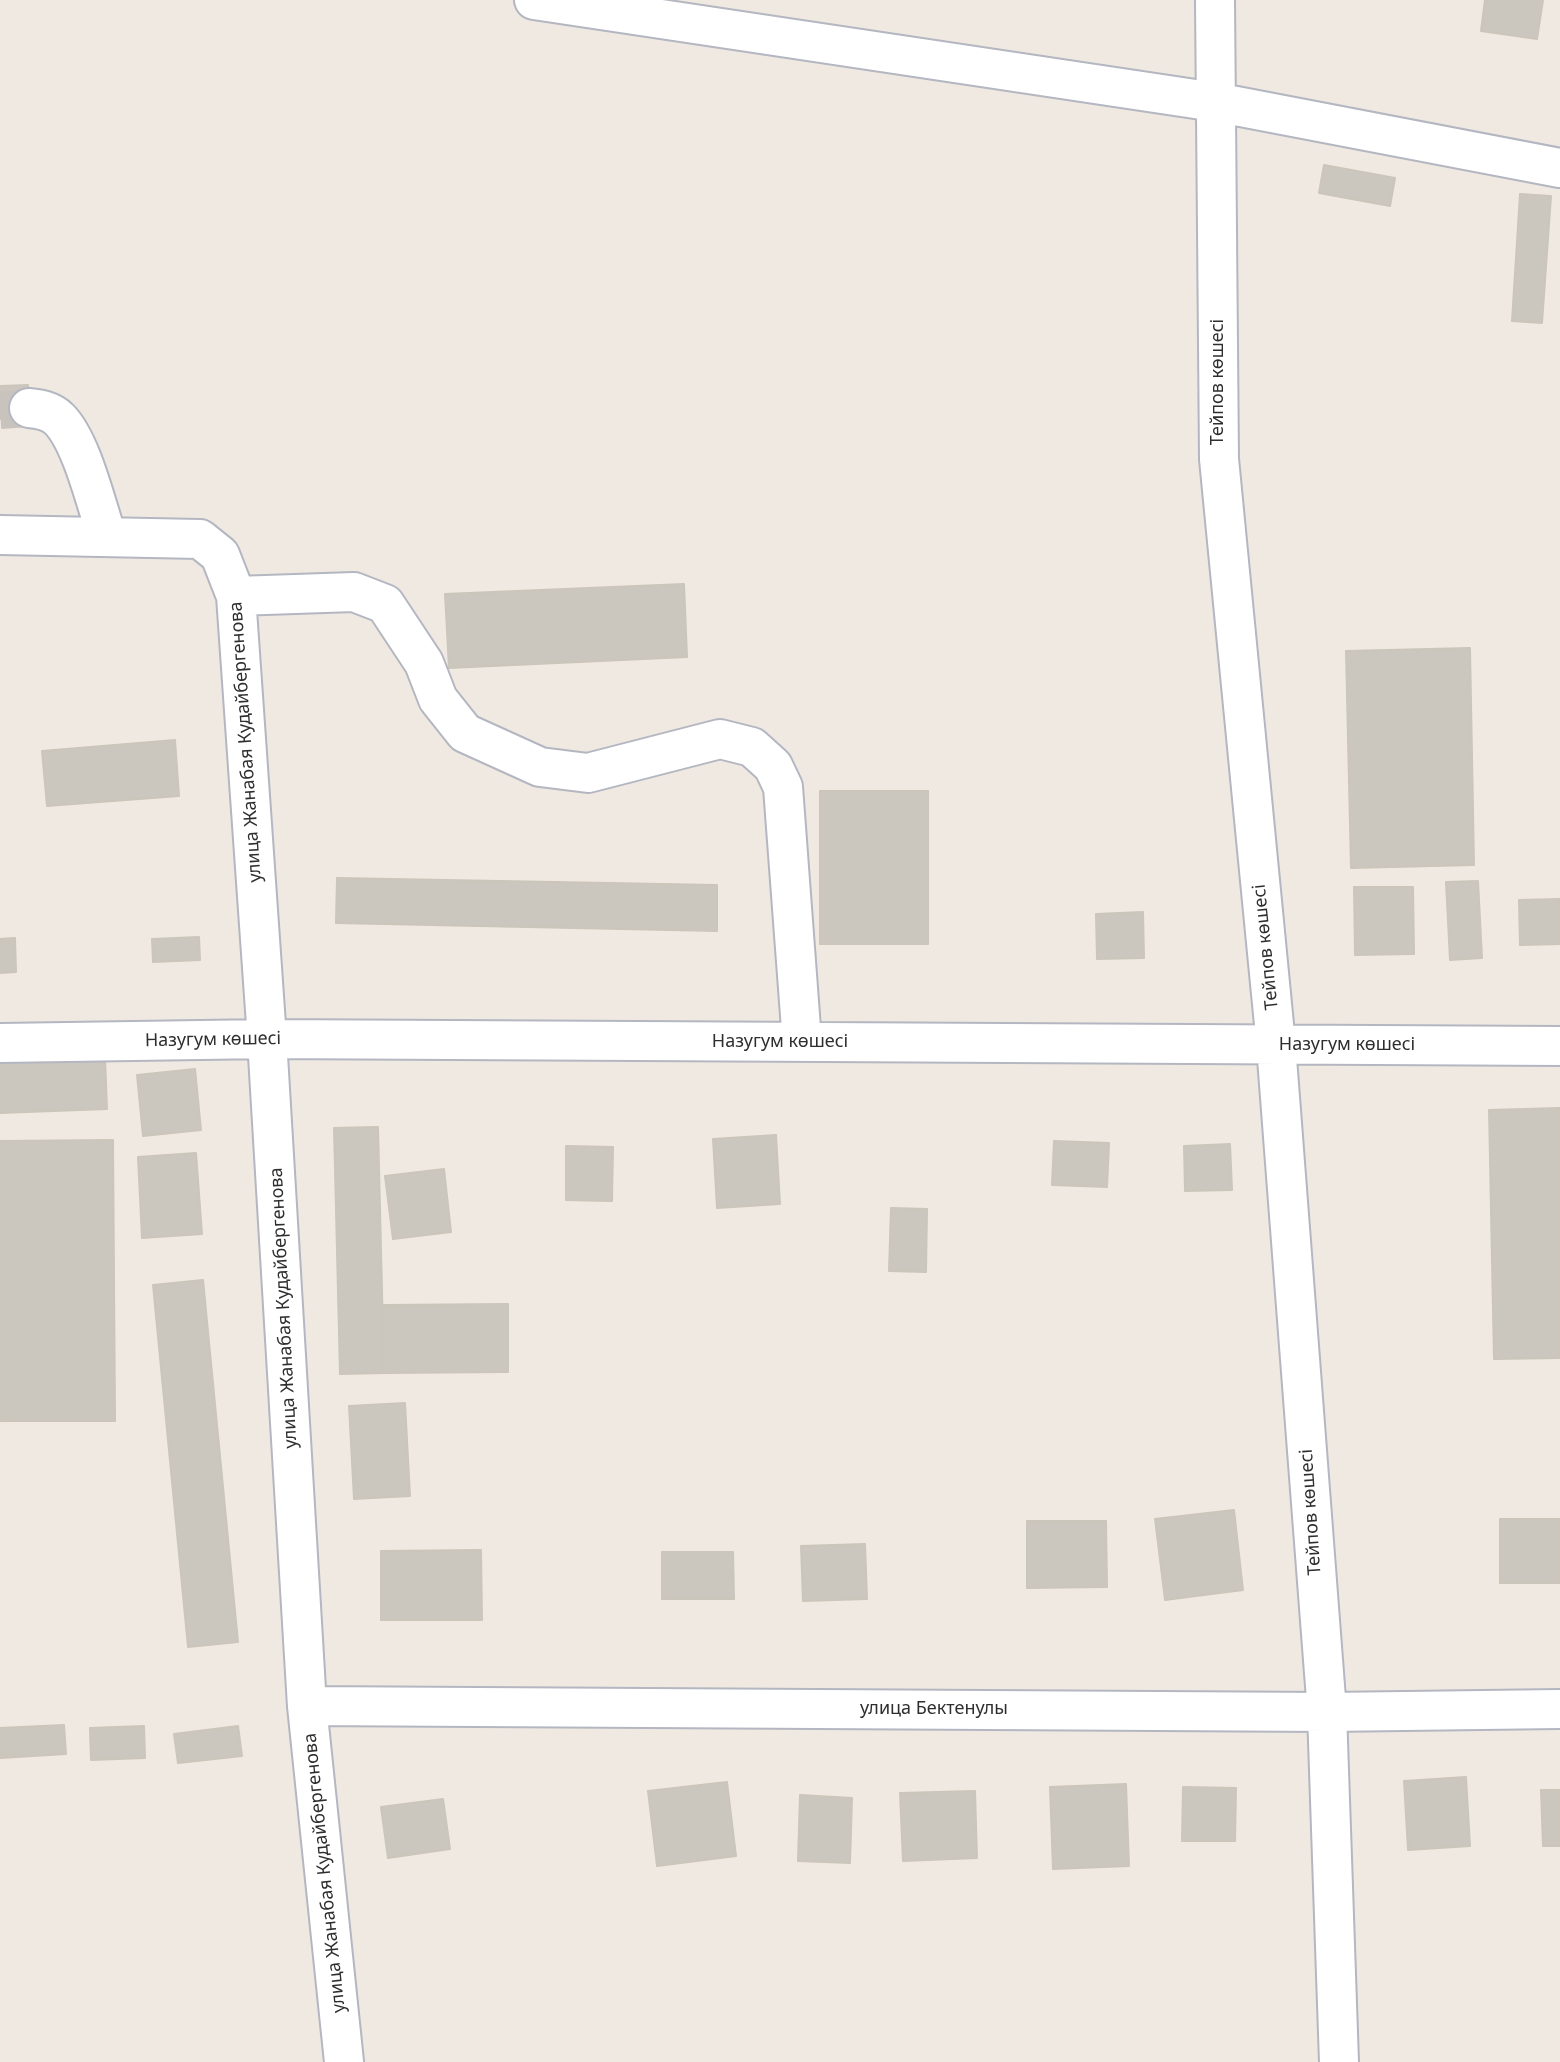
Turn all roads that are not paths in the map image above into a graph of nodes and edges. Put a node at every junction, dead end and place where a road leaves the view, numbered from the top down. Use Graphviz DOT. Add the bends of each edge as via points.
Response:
graph roads {
  1 [pos="534,0"];
  2 [pos="1215,0"];
  3 [pos="1216,102"];
  4 [pos="1560,168"];
  5 [pos="29,408"];
  6 [pos="0,535"];
  7 [pos="107,537"];
  8 [pos="236,596"];
  9 [pos="267,1039"];
  10 [pos="802,1042"];
  11 [pos="0,1043"];
  12 [pos="1276,1045"];
  13 [pos="1560,1046"];
  14 [pos="307,1706"];
  15 [pos="1560,1709"];
  16 [pos="1327,1712"];
  17 [pos="344,2062"];
  18 [pos="1339,2062"];
  1 -- 3 [label="street"];
  2 -- 3 [label="street, Тейпов көшесі"];
  3 -- 4 [label="street"];
  3 -- 12 [label="street, Тейпов көшесі" via="1219,459"];
  5 -- 7 [label="street" via="58,417 74,440"];
  6 -- 7 [label="street"];
  7 -- 8 [label="street, улица Жанабая Кудайбергенова" via="200,538 220,555"];
  8 -- 9 [label="street, улица Жанабая Кудайбергенова"];
  8 -- 10 [label="street" via="354,592 385,604 424,663 438,699 465,733 540,767 587,774 720,739 752,747 773,765 783,787"];
  9 -- 10 [label="street, Назугум көшесі"];
  9 -- 11 [label="street, Назугум көшесі"];
  9 -- 14 [label="street, улица Жанабая Кудайбергенова"];
  10 -- 12 [label="street, Назугум көшесі"];
  12 -- 13 [label="street, Назугум көшесі"];
  12 -- 16 [label="street, Тейпов көшесі"];
  14 -- 16 [label="street, улица Бектенулы"];
  14 -- 17 [label="street, улица Жанабая Кудайбергенова"];
  15 -- 16 [label="street, улица Бектенулы"];
  16 -- 18 [label="street, Тейпов көшесі"];
}
